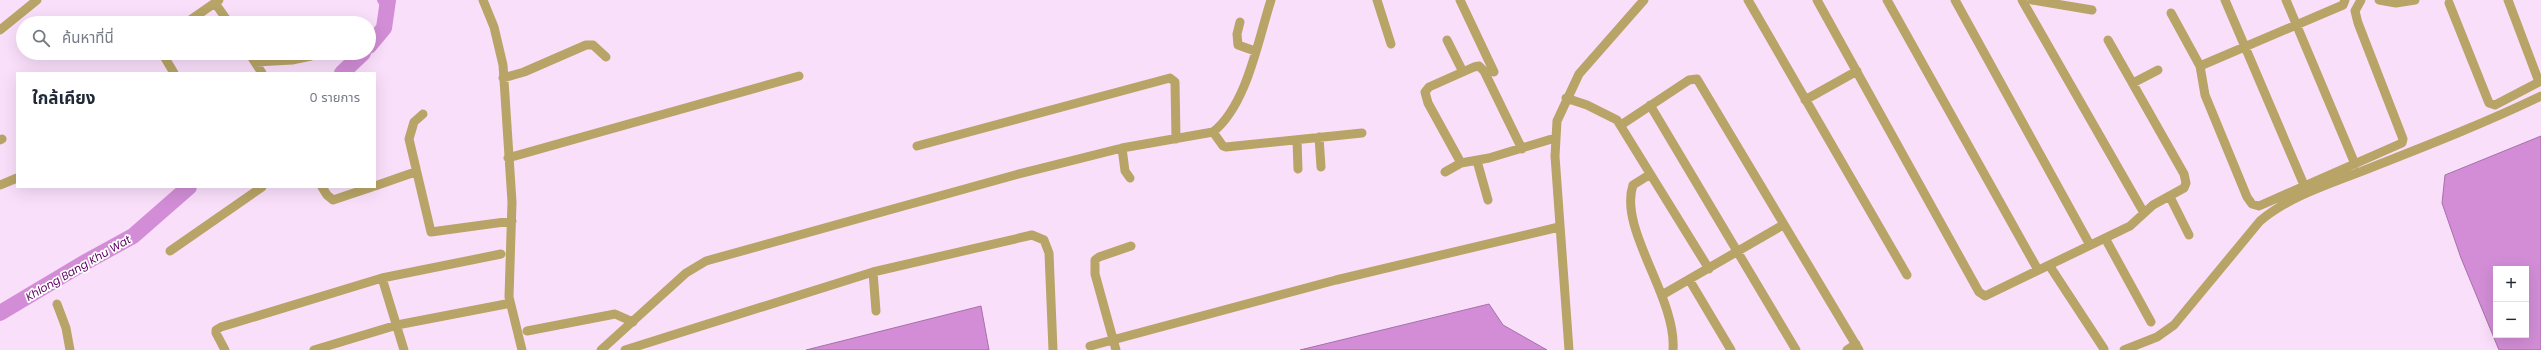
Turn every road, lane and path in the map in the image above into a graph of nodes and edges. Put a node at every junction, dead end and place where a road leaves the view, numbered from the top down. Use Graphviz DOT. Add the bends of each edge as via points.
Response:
graph roads {
  1 [pos="36,0"];
  2 [pos="483,0"];
  3 [pos="1271,0"];
  4 [pos="1377,0"];
  5 [pos="1460,0"];
  6 [pos="1644,0"];
  7 [pos="1748,0"];
  8 [pos="1817,0"];
  9 [pos="1887,0"];
  10 [pos="1955,0"];
  11 [pos="2022,0"];
  12 [pos="2032,0"];
  13 [pos="2224,0"];
  14 [pos="2286,0"];
  15 [pos="2361,0"];
  16 [pos="2379,0"];
  17 [pos="2415,0"];
  18 [pos="2508,0"];
  19 [pos="217,1"];
  20 [pos="2344,3"];
  21 [pos="2449,4"];
  22 [pos="2092,10"];
  23 [pos="2355,11"];
  24 [pos="2171,13"];
  25 [pos="17,16"];
  26 [pos="196,16"];
  27 [pos="225,16"];
  28 [pos="16,17"];
  29 [pos="1240,22"];
  30 [pos="2298,25"];
  31 [pos="0,30"];
  32 [pos="1447,40"];
  33 [pos="2108,40"];
  34 [pos="1391,44"];
  35 [pos="2245,47"];
  36 [pos="1254,51"];
  37 [pos="606,56"];
  38 [pos="166,60"];
  39 [pos="292,60"];
  40 [pos="255,62"];
  41 [pos="2200,66"];
  42 [pos="2158,70"];
  43 [pos="1857,71"];
  44 [pos="173,72"];
  45 [pos="261,72"];
  46 [pos="1463,72"];
  47 [pos="1494,72"];
  48 [pos="799,76"];
  49 [pos="503,78"];
  50 [pos="2540,82"];
  51 [pos="2133,83"];
  52 [pos="2541,96"];
  53 [pos="1566,98"];
  54 [pos="1805,100"];
  55 [pos="1650,105"];
  56 [pos="423,114"];
  57 [pos="1619,122"];
  58 [pos="1213,132"];
  59 [pos="1362,133"];
  60 [pos="1319,137"];
  61 [pos="1555,138"];
  62 [pos="1176,139"];
  63 [pos="1297,140"];
  64 [pos="917,146"];
  65 [pos="1122,148"];
  66 [pos="1522,149"];
  67 [pos="508,158"];
  68 [pos="1477,161"];
  69 [pos="1461,163"];
  70 [pos="2355,164"];
  71 [pos="1321,167"];
  72 [pos="1298,169"];
  73 [pos="415,172"];
  74 [pos="1445,172"];
  75 [pos="1650,175"];
  76 [pos="16,178"];
  77 [pos="1130,178"];
  78 [pos="0,185"];
  79 [pos="2304,185"];
  80 [pos="376,186"];
  81 [pos="261,188"];
  82 [pos="323,188"];
  83 [pos="369,188"];
  84 [pos="2170,197"];
  85 [pos="1488,200"];
  86 [pos="2144,213"];
  87 [pos="512,222"];
  88 [pos="1783,225"];
  89 [pos="1560,228"];
  90 [pos="2189,235"];
  91 [pos="2105,238"];
  92 [pos="2090,245"];
  93 [pos="1130,246"];
  94 [pos="170,251"];
  95 [pos="1738,252"];
  96 [pos="501,254"];
  97 [pos="2049,265"];
  98 [pos="1709,269"];
  99 [pos="2038,270"];
  100 [pos="873,272"];
  101 [pos="1907,275"];
  102 [pos="382,278"];
  103 [pos="1690,281"];
  104 [pos="1662,295"];
  105 [pos="57,304"];
  106 [pos="506,304"];
  107 [pos="876,311"];
  108 [pos="633,322"];
  109 [pos="2151,322"];
  110 [pos="397,325"];
  111 [pos="527,331"];
  112 [pos="1114,340"];
  113 [pos="1090,346"];
  114 [pos="1858,347"];
  115 [pos="2104,349"];
  116 [pos="70,350"];
  117 [pos="225,350"];
  118 [pos="314,350"];
  119 [pos="404,350"];
  120 [pos="522,350"];
  121 [pos="601,350"];
  122 [pos="625,350"];
  123 [pos="1053,350"];
  124 [pos="1116,350"];
  125 [pos="1569,350"];
  126 [pos="1673,350"];
  127 [pos="1731,350"];
  128 [pos="1796,350"];
  129 [pos="1847,350"];
  130 [pos="2124,350"];
  1 -- 25 [label="street"];
  2 -- 49 [label="street" via="499,46"];
  3 -- 36 [label="street"];
  4 -- 34 [label="street"];
  5 -- 47 [label="street"];
  6 -- 53 [label="street" via="1579,74"];
  7 -- 54 [label="street"];
  8 -- 43 [label="street"];
  9 -- 99 [label="street"];
  10 -- 92 [label="street"];
  11 -- 86 [label="street"];
  12 -- 22 [label="street"];
  13 -- 35 [label="street"];
  14 -- 30 [label="street"];
  15 -- 23 [label="street"];
  16 -- 17 [label="street" via="2396,3"];
  18 -- 50 [label="street"];
  19 -- 26 [label="street"];
  19 -- 27 [label="street"];
  20 -- 23 [label="street"];
  20 -- 30 [label="street"];
  21 -- 50 [label="street" via="2489,103 2495,105"];
  23 -- 70 [label="street" via="2403,140 2401,145"];
  24 -- 41 [label="street"];
  28 -- 31 [label="street"];
  29 -- 36 [label="street" via="1238,44"];
  30 -- 35 [label="street"];
  30 -- 70 [label="street"];
  32 -- 46 [label="street"];
  33 -- 51 [label="street"];
  35 -- 41 [label="street"];
  35 -- 79 [label="street"];
  36 -- 58 [label="street" via="1244,86 1225,123"];
  37 -- 49 [label="street" via="593,45 586,45 524,72"];
  38 -- 44 [label="street"];
  39 -- 40 [label="street"];
  40 -- 45 [label="street"];
  41 -- 79 [label="street" via="2205,95 2247,198 2252,204 2259,206"];
  42 -- 51 [label="street"];
  43 -- 54 [label="street"];
  43 -- 99 [label="street" via="1981,295 1992,295"];
  46 -- 66 [label="street" via="1481,67"];
  46 -- 69 [label="street" via="1429,87 1425,92 1428,103"];
  48 -- 67 [label="street"];
  49 -- 67 [label="street"];
  51 -- 84 [label="street" via="2184,174 2184,188"];
  52 -- 130 [label="street" via="2453,136 2299,196 2270,212 2174,325 2157,337"];
  53 -- 57 [label="street" via="1598,110"];
  53 -- 61 [label="street"];
  54 -- 101 [label="street"];
  55 -- 57 [label="street"];
  55 -- 88 [label="street" via="1689,80 1697,79"];
  55 -- 95 [label="street"];
  56 -- 73 [label="street" via="414,122 410,134"];
  57 -- 75 [label="street"];
  58 -- 62 [label="street"];
  58 -- 63 [label="street" via="1226,147"];
  59 -- 60 [label="street"];
  60 -- 63 [label="street"];
  60 -- 71 [label="street"];
  61 -- 66 [label="street"];
  61 -- 89 [label="street"];
  62 -- 64 [label="street" via="1175,82 1170,78"];
  62 -- 65 [label="street"];
  63 -- 72 [label="street"];
  65 -- 77 [label="street" via="1125,171"];
  65 -- 108 [label="street" via="706,261 686,273"];
  66 -- 68 [label="street"];
  67 -- 87 [label="street"];
  68 -- 69 [label="street"];
  68 -- 85 [label="street"];
  69 -- 74 [label="street"];
  70 -- 79 [label="street"];
  73 -- 80 [label="street"];
  73 -- 87 [label="street" via="431,232"];
  75 -- 98 [label="street"];
  75 -- 104 [label="street" via="1633,185 1632,207 1640,244"];
  76 -- 78 [label="street"];
  81 -- 94 [label="street"];
  82 -- 83 [label="street" via="333,200"];
  84 -- 86 [label="street"];
  84 -- 90 [label="street"];
  86 -- 91 [label="street" via="2135,222"];
  87 -- 120 [label="street" via="508,261 509,297"];
  88 -- 95 [label="street"];
  88 -- 114 [label="street"];
  89 -- 112 [label="street" via="1336,280"];
  89 -- 125 [label="street"];
  91 -- 92 [label="street"];
  91 -- 109 [label="street"];
  92 -- 97 [label="street"];
  93 -- 112 [label="street" via="1095,260 1094,274"];
  95 -- 98 [label="street"];
  95 -- 128 [label="street"];
  96 -- 102 [label="street"];
  97 -- 99 [label="street"];
  97 -- 115 [label="street"];
  98 -- 103 [label="street"];
  100 -- 107 [label="street"];
  100 -- 122 [label="street"];
  100 -- 123 [label="street" via="1032,235 1044,240 1049,253"];
  102 -- 110 [label="street"];
  102 -- 117 [label="street" via="219,328 216,333"];
  103 -- 104 [label="street"];
  103 -- 127 [label="street"];
  104 -- 126 [label="street" via="1671,319"];
  105 -- 116 [label="street" via="66,328"];
  106 -- 110 [label="street"];
  108 -- 111 [label="street" via="614,314"];
  108 -- 121 [label="street"];
  110 -- 118 [label="street"];
  110 -- 119 [label="street"];
  112 -- 113 [label="street"];
  112 -- 124 [label="street"];
  114 -- 129 [label="street"];
}
